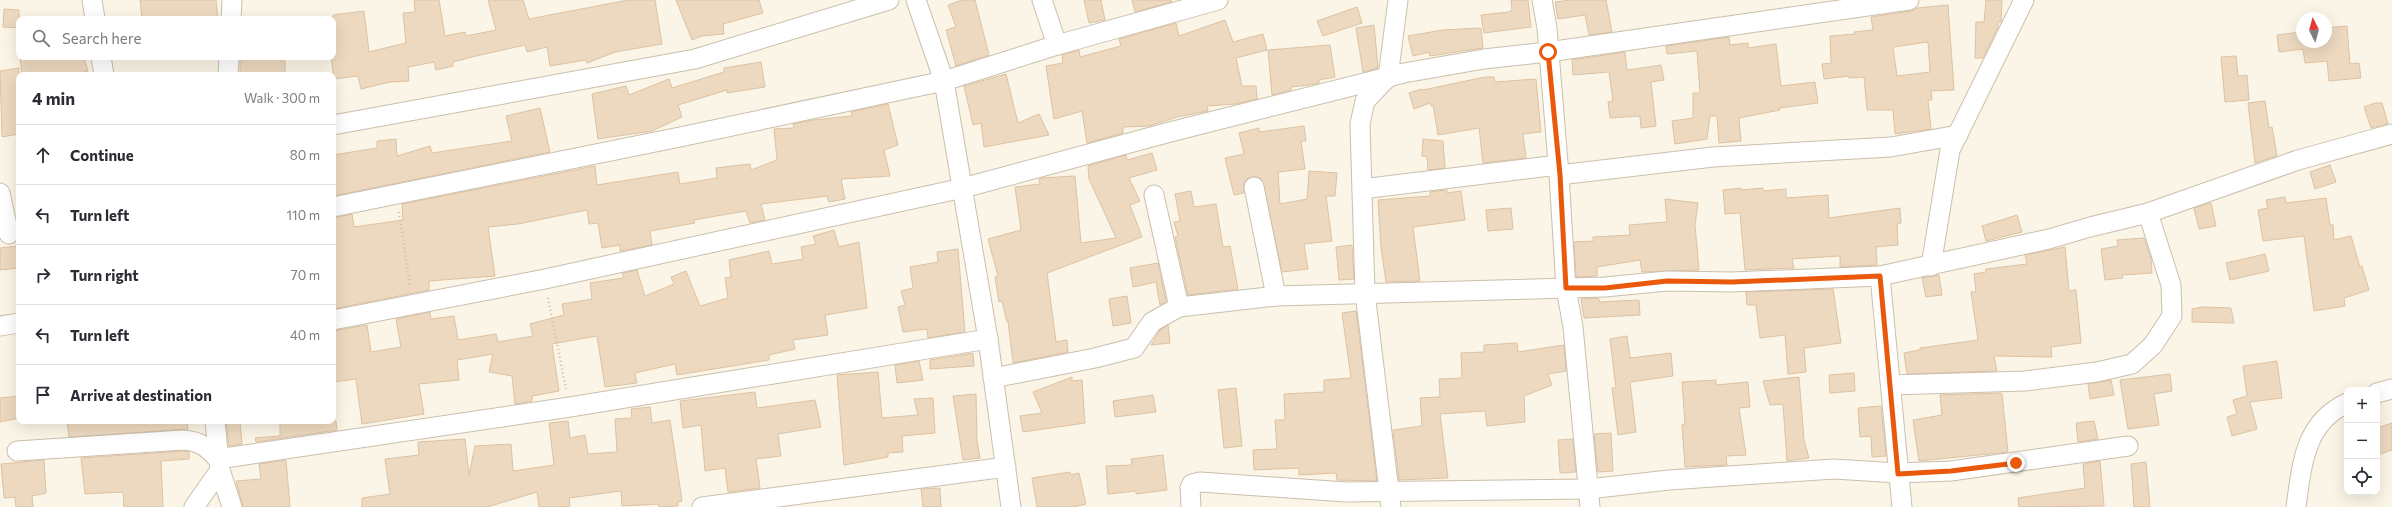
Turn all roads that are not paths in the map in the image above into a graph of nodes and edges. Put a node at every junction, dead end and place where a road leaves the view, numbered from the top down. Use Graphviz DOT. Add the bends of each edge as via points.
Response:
graph roads {
  1 [pos="92,0"];
  2 [pos="889,0"];
  3 [pos="916,0"];
  4 [pos="1042,0"];
  5 [pos="1218,0"];
  6 [pos="1398,0"];
  7 [pos="1542,0"];
  8 [pos="1909,0"];
  9 [pos="2024,0"];
  10 [pos="95,16"];
  11 [pos="1057,45"];
  12 [pos="1548,52"];
  13 [pos="102,60"];
  14 [pos="229,60"];
  15 [pos="104,72"];
  16 [pos="228,72"];
  17 [pos="1388,77"];
  18 [pos="944,81"];
  19 [pos="336,124"];
  20 [pos="2392,134"];
  21 [pos="1958,135"];
  22 [pos="1559,170"];
  23 [pos="963,188"];
  24 [pos="1254,188"];
  25 [pos="1362,189"];
  26 [pos="0,193"];
  27 [pos="1154,195"];
  28 [pos="336,206"];
  29 [pos="2148,213"];
  30 [pos="9,234"];
  31 [pos="1931,266"];
  32 [pos="1880,276"];
  33 [pos="1566,288"];
  34 [pos="1365,293"];
  35 [pos="1276,296"];
  36 [pos="1179,307"];
  37 [pos="336,319"];
  38 [pos="16,323"];
  39 [pos="0,326"];
  40 [pos="988,339"];
  41 [pos="993,378"];
  42 [pos="1891,385"];
  43 [pos="2392,389"];
  44 [pos="2380,392"];
  45 [pos="2344,405"];
  46 [pos="215,424"];
  47 [pos="2128,446"];
  48 [pos="17,451"];
  49 [pos="219,465"];
  50 [pos="1006,467"];
  51 [pos="1898,474"];
  52 [pos="1589,498"];
  53 [pos="1390,500"];
  54 [pos="194,507"];
  55 [pos="232,507"];
  56 [pos="702,507"];
  57 [pos="1011,507"];
  58 [pos="1191,507"];
  59 [pos="1902,507"];
  60 [pos="2296,507"];
  1 -- 10 [label="street"];
  2 -- 19 [label="street" via="695,59"];
  3 -- 18 [label="street"];
  4 -- 11 [label="street"];
  5 -- 11 [label="street"];
  6 -- 17 [label="street"];
  7 -- 12 [label="street"];
  8 -- 12 [label="street"];
  9 -- 21 [label="street"];
  11 -- 18 [label="street"];
  12 -- 17 [label="street" via="1484,59"];
  12 -- 22 [label="street"];
  13 -- 15 [label="street"];
  14 -- 16 [label="street"];
  17 -- 23 [label="street"];
  17 -- 25 [label="street" via="1364,101 1360,124"];
  18 -- 23 [label="street"];
  18 -- 28 [label="street"];
  20 -- 29 [label="street" via="2298,160"];
  21 -- 22 [label="street" via="1891,147 1706,157"];
  21 -- 31 [label="street" via="1950,150"];
  22 -- 25 [label="street"];
  22 -- 33 [label="street"];
  23 -- 37 [label="street" via="545,280"];
  23 -- 40 [label="street"];
  24 -- 35 [label="street"];
  25 -- 34 [label="street"];
  26 -- 30 [label="street"];
  27 -- 36 [label="street"];
  29 -- 31 [label="street" via="2049,240"];
  29 -- 42 [label="street" via="2171,286 2172,316 2153,346 2132,364 2097,372 2025,381"];
  31 -- 32 [label="street"];
  32 -- 33 [label="street" via="1732,282 1667,281 1605,288"];
  32 -- 42 [label="street"];
  33 -- 34 [label="street"];
  33 -- 52 [label="street" via="1573,327"];
  34 -- 35 [label="street"];
  34 -- 53 [label="street"];
  35 -- 36 [label="street"];
  36 -- 41 [label="street" via="1152,322 1134,348"];
  38 -- 39 [label="street"];
  40 -- 41 [label="street"];
  40 -- 49 [label="street"];
  41 -- 50 [label="street"];
  42 -- 51 [label="street"];
  43 -- 44 [label="street"];
  45 -- 60 [label="street" via="2322,419 2307,445"];
  46 -- 49 [label="street"];
  47 -- 51 [label="street" via="1951,471"];
  48 -- 49 [label="street" via="183,440 205,445"];
  49 -- 54 [label="street"];
  49 -- 55 [label="street"];
  50 -- 56 [label="street"];
  50 -- 57 [label="street"];
  51 -- 52 [label="street" via="1834,469 1669,480"];
  51 -- 59 [label="street"];
  52 -- 53 [label="street"];
  53 -- 58 [label="street" via="1200,482 1192,484 1190,488"];
}
